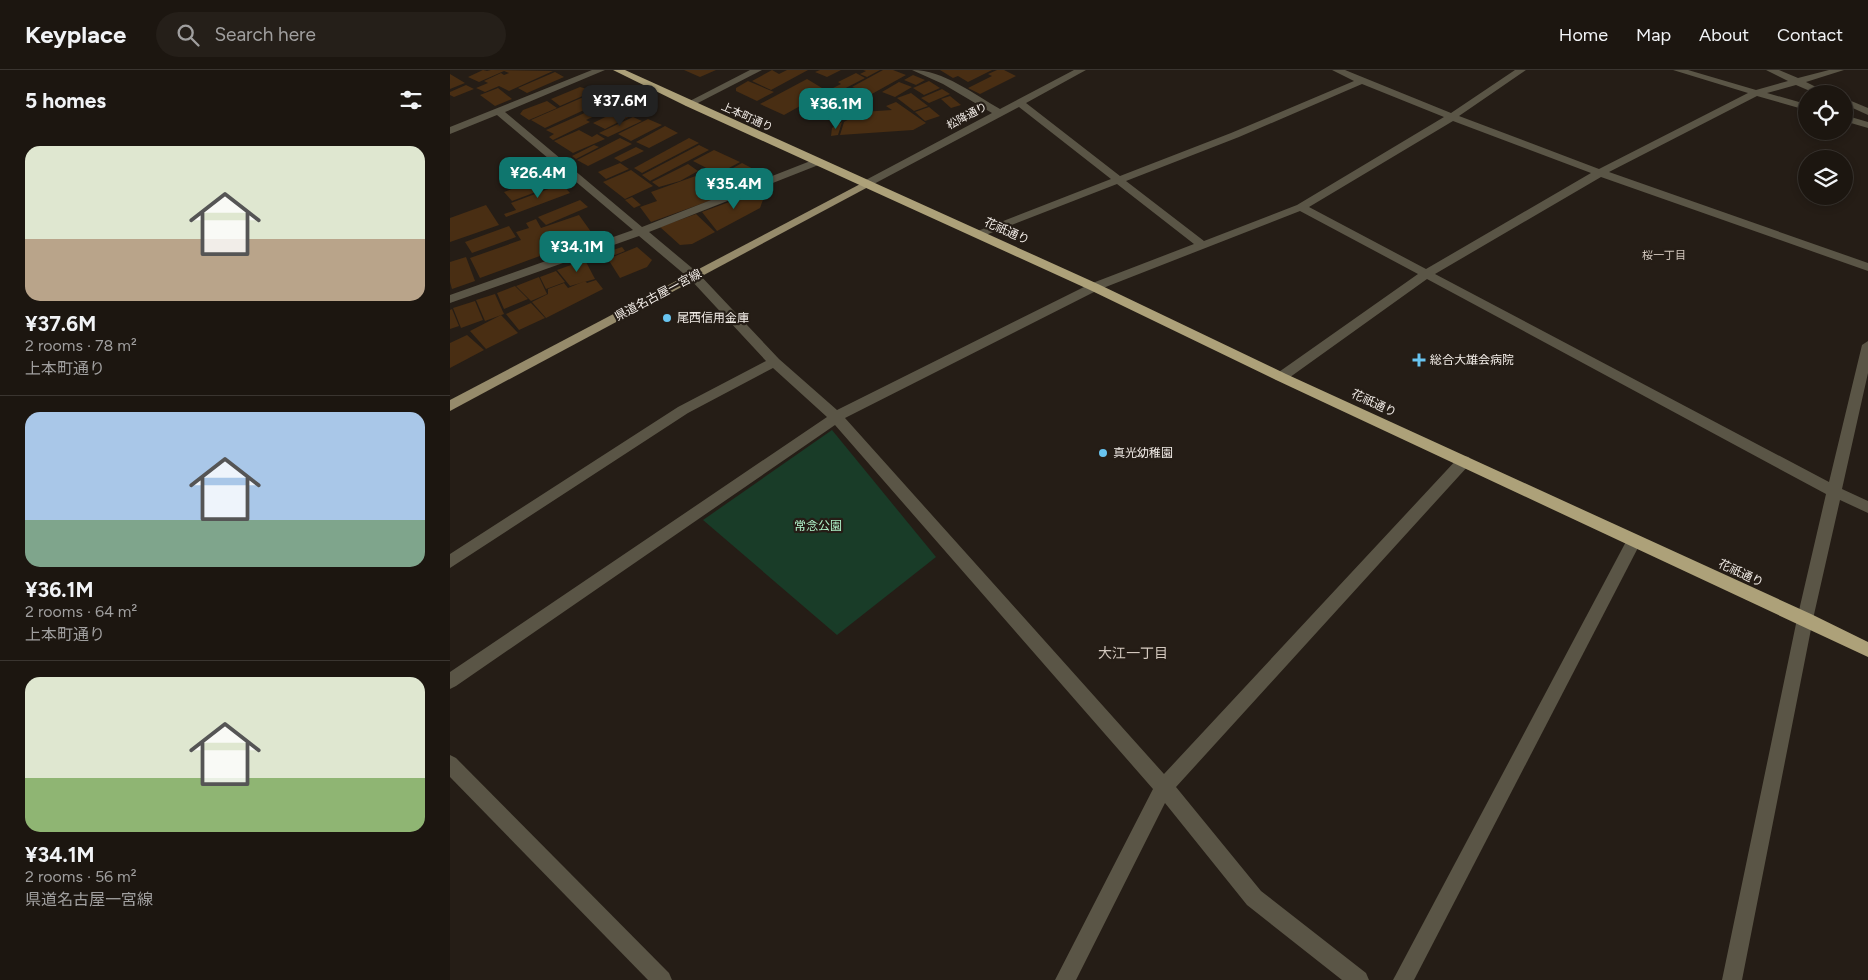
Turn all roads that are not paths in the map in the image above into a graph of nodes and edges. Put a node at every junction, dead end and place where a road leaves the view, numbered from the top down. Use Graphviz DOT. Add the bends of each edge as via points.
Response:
graph roads {
  1 [pos="600,70"];
  2 [pos="618,70"];
  3 [pos="757,70"];
  4 [pos="917,70"];
  5 [pos="1081,70"];
  6 [pos="1336,70"];
  7 [pos="1521,70"];
  8 [pos="1678,70"];
  9 [pos="1771,70"];
  10 [pos="1839,70"];
  11 [pos="1361,80"];
  12 [pos="1798,82"];
  13 [pos="1805,85"];
  14 [pos="1755,92"];
  15 [pos="1019,102"];
  16 [pos="689,104"];
  17 [pos="1798,105"];
  18 [pos="1853,106"];
  19 [pos="498,112"];
  20 [pos="1868,112"];
  21 [pos="999,113"];
  22 [pos="1452,117"];
  23 [pos="1853,121"];
  24 [pos="1868,126"];
  25 [pos="450,131"];
  26 [pos="817,162"];
  27 [pos="1599,173"];
  28 [pos="1119,180"];
  29 [pos="866,184"];
  30 [pos="1301,207"];
  31 [pos="641,231"];
  32 [pos="979,234"];
  33 [pos="1202,245"];
  34 [pos="1868,267"];
  35 [pos="1426,274"];
  36 [pos="694,276"];
  37 [pos="1094,287"];
  38 [pos="450,300"];
  39 [pos="1868,345"];
  40 [pos="774,362"];
  41 [pos="1281,377"];
  42 [pos="450,406"];
  43 [pos="836,417"];
  44 [pos="1464,461"];
  45 [pos="1833,491"];
  46 [pos="1868,508"];
  47 [pos="1634,540"];
  48 [pos="450,562"];
  49 [pos="1805,618"];
  50 [pos="1868,650"];
  51 [pos="450,681"];
  52 [pos="450,764"];
  53 [pos="1164,787"];
  54 [pos="662,980"];
  55 [pos="1065,980"];
  56 [pos="1358,980"];
  57 [pos="1403,980"];
  58 [pos="1732,980"];
  1 -- 19 [label="street"];
  2 -- 16 [label="highway, 上本町通り"];
  3 -- 16 [label="street"];
  4 -- 21 [label="street" via="946,82"];
  5 -- 15 [label="street, 松降通り"];
  6 -- 11 [label="street"];
  7 -- 22 [label="street"];
  8 -- 14 [label="street"];
  9 -- 12 [label="street"];
  10 -- 12 [label="street"];
  11 -- 22 [label="street"];
  11 -- 28 [label="street" via="1236,135"];
  12 -- 13 [label="street"];
  12 -- 14 [label="street"];
  14 -- 17 [label="street"];
  14 -- 27 [label="street"];
  15 -- 21 [label="street, 松降通り"];
  15 -- 28 [label="street"];
  16 -- 26 [label="highway, 上本町通り"];
  18 -- 20 [label="street"];
  19 -- 25 [label="street"];
  19 -- 31 [label="street"];
  21 -- 29 [label="street, 松降通り"];
  22 -- 27 [label="street"];
  22 -- 30 [label="street"];
  23 -- 24 [label="street"];
  26 -- 29 [label="highway, 上本町通り"];
  26 -- 31 [label="street"];
  27 -- 34 [label="street"];
  27 -- 35 [label="street"];
  28 -- 32 [label="street"];
  28 -- 33 [label="street"];
  29 -- 32 [label="highway, 花祇通り"];
  29 -- 36 [label="main road, 県道名古屋一宮線"];
  30 -- 33 [label="street"];
  30 -- 35 [label="street"];
  31 -- 36 [label="street"];
  31 -- 38 [label="street"];
  32 -- 37 [label="highway, 花祇通り"];
  33 -- 37 [label="street"];
  35 -- 41 [label="street"];
  35 -- 45 [label="street"];
  36 -- 40 [label="street"];
  36 -- 42 [label="main road, 県道名古屋一宮線"];
  37 -- 41 [label="highway, 花祇通り"];
  37 -- 43 [label="street"];
  39 -- 45 [label="street"];
  40 -- 43 [label="street"];
  40 -- 48 [label="street" via="684,410"];
  41 -- 44 [label="highway, 花祇通り"];
  43 -- 51 [label="street"];
  43 -- 53 [label="street"];
  44 -- 47 [label="highway, 花祇通り"];
  44 -- 53 [label="street"];
  45 -- 46 [label="street"];
  45 -- 49 [label="street"];
  47 -- 49 [label="highway, 花祇通り"];
  47 -- 57 [label="street"];
  49 -- 50 [label="highway, 花祇通り"];
  49 -- 58 [label="street"];
  52 -- 54 [label="street"];
  53 -- 55 [label="street"];
  53 -- 56 [label="street" via="1254,898"];
}
